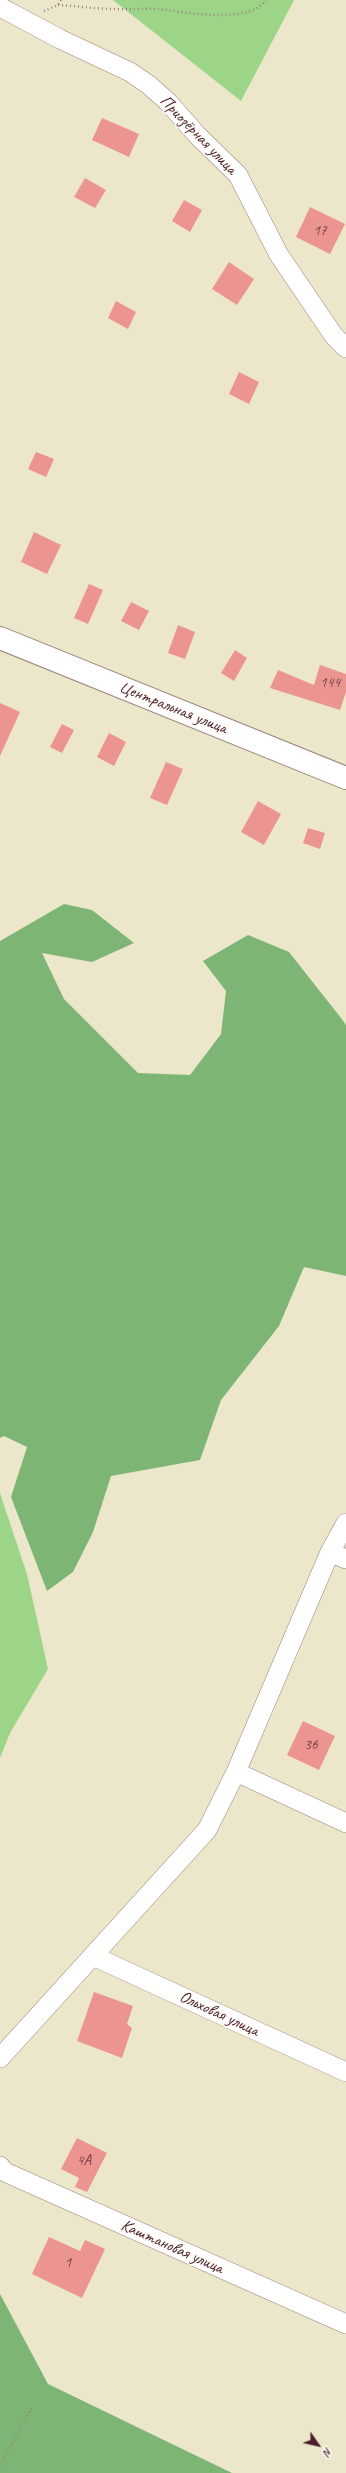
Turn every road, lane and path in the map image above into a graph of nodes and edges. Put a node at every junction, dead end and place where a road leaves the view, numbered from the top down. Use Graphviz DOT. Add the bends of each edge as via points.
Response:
graph roads {
  1 [pos="266,0"];
  2 [pos="58,5"];
  3 [pos="0,7"];
  4 [pos="346,348"];
  5 [pos="0,638"];
  6 [pos="346,778"];
  7 [pos="346,1523"];
  8 [pos="338,1556"];
  9 [pos="236,1772"];
  10 [pos="346,1822"];
  11 [pos="93,1956"];
  12 [pos="0,2058"];
  13 [pos="346,2072"];
  14 [pos="0,2166"];
  15 [pos="346,2324"];
  16 [pos="32,2407"];
  17 [pos="0,2465"];
  1 -- 2 [label="path" via="264,4 235,14 200,15 158,9"];
  3 -- 4 [label="street, Приозёрная улица" via="130,72 168,102 238,175 279,255 334,336"];
  5 -- 6 [label="street, Центральная улица"];
  7 -- 8 [label="street"];
  8 -- 9 [label="street"];
  9 -- 10 [label="street"];
  9 -- 11 [label="street" via="207,1830"];
  11 -- 12 [label="street"];
  11 -- 13 [label="street, Ольховая улица"];
  14 -- 15 [label="street, Каштановая улица" via="13,2176"];
  16 -- 17 [label="path"];
}
